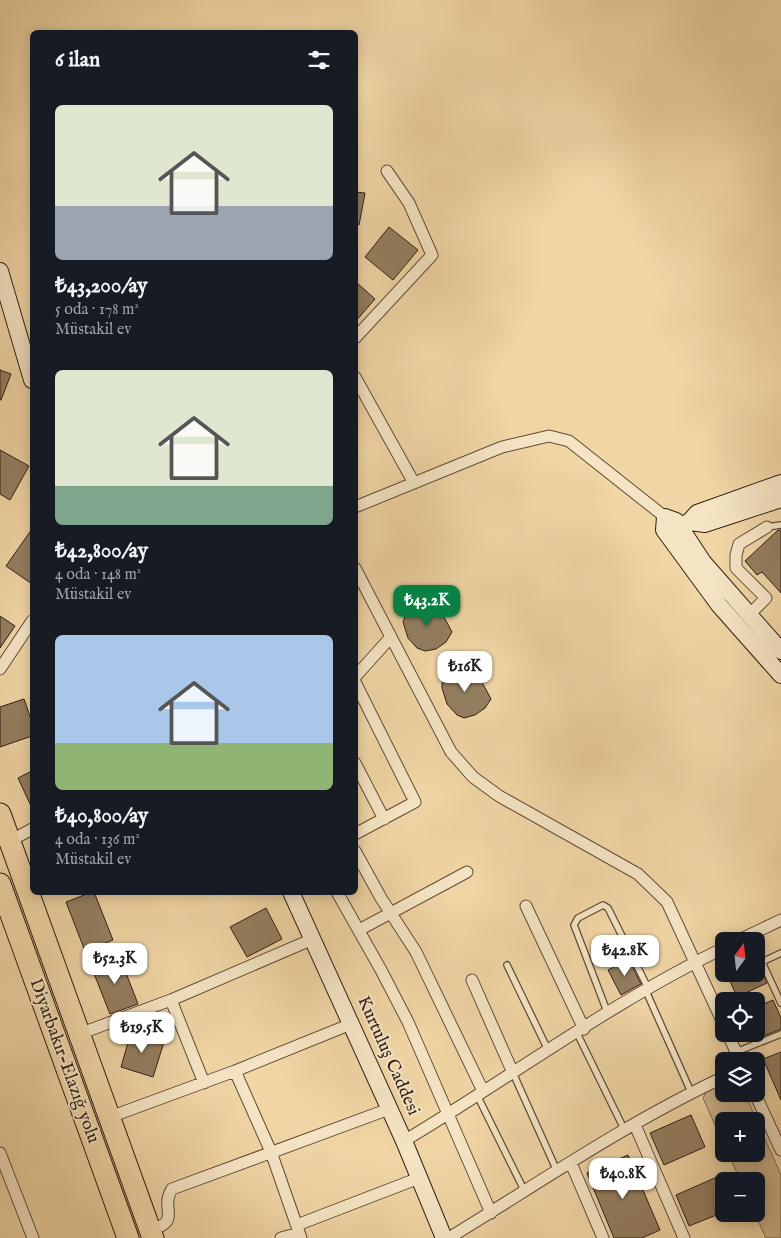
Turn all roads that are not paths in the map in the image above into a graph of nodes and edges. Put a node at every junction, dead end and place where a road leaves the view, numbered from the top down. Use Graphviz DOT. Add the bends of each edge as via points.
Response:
graph roads {
  1 [pos="387,171"];
  2 [pos="0,271"];
  3 [pos="358,335"];
  4 [pos="30,373"];
  5 [pos="358,382"];
  6 [pos="414,483"];
  7 [pos="781,483"];
  8 [pos="781,498"];
  9 [pos="358,506"];
  10 [pos="674,523"];
  11 [pos="781,525"];
  12 [pos="768,527"];
  13 [pos="360,588"];
  14 [pos="749,615"];
  15 [pos="30,625"];
  16 [pos="390,638"];
  17 [pos="780,650"];
  18 [pos="0,669"];
  19 [pos="358,674"];
  20 [pos="781,675"];
  21 [pos="358,688"];
  22 [pos="358,769"];
  23 [pos="0,814"];
  24 [pos="384,819"];
  25 [pos="30,830"];
  26 [pos="358,832"];
  27 [pos="10,840"];
  28 [pos="358,856"];
  29 [pos="467,872"];
  30 [pos="0,884"];
  31 [pos="292,895"];
  32 [pos="339,895"];
  33 [pos="526,906"];
  34 [pos="391,911"];
  35 [pos="781,920"];
  36 [pos="358,930"];
  37 [pos="756,932"];
  38 [pos="313,939"];
  39 [pos="715,952"];
  40 [pos="781,953"];
  41 [pos="695,962"];
  42 [pos="507,965"];
  43 [pos="472,980"];
  44 [pos="647,990"];
  45 [pos="171,1000"];
  46 [pos="781,1003"];
  47 [pos="715,1005"];
  48 [pos="608,1014"];
  49 [pos="351,1024"];
  50 [pos="580,1030"];
  51 [pos="79,1034"];
  52 [pos="781,1034"];
  53 [pos="548,1050"];
  54 [pos="746,1052"];
  55 [pos="235,1072"];
  56 [pos="513,1073"];
  57 [pos="715,1081"];
  58 [pos="204,1083"];
  59 [pos="691,1092"];
  60 [pos="480,1093"];
  61 [pos="759,1102"];
  62 [pos="390,1109"];
  63 [pos="448,1114"];
  64 [pos="110,1117"];
  65 [pos="635,1125"];
  66 [pos="625,1132"];
  67 [pos="404,1140"];
  68 [pos="781,1150"];
  69 [pos="271,1152"];
  70 [pos="0,1153"];
  71 [pos="571,1163"];
  72 [pos="557,1171"];
  73 [pos="419,1178"];
  74 [pos="4,1180"];
  75 [pos="524,1190"];
  76 [pos="491,1212"];
  77 [pos="299,1232"];
  78 [pos="152,1234"];
  79 [pos="123,1236"];
  80 [pos="33,1238"];
  81 [pos="281,1238"];
  82 [pos="444,1238"];
  83 [pos="449,1238"];
  84 [pos="603,1238"];
  85 [pos="684,1238"];
  1 -- 3 [label="street" via="414,211 432,255"];
  2 -- 4 [label="street"];
  5 -- 6 [label="street"];
  6 -- 9 [label="street"];
  6 -- 10 [label="street" via="502,446 549,436 569,442"];
  7 -- 10 [label="street"];
  8 -- 10 [label="street" via="705,524"];
  10 -- 14 [label="street"];
  10 -- 20 [label="street" via="719,605"];
  11 -- 12 [label="lane"];
  12 -- 14 [label="street" via="739,544 736,555 736,568 766,598"];
  13 -- 16 [label="street"];
  14 -- 17 [label="street"];
  15 -- 18 [label="street"];
  16 -- 19 [label="street"];
  16 -- 41 [label="street" via="451,752 473,777 499,796 638,874 667,902"];
  21 -- 24 [label="street" via="415,802"];
  22 -- 24 [label="street"];
  23 -- 27 [label="highway, Diyarbakır-Elazığ yolu"];
  24 -- 26 [label="street"];
  25 -- 27 [label="street"];
  27 -- 51 [label="highway, Diyarbakır-Elazığ yolu"];
  28 -- 34 [label="street"];
  29 -- 34 [label="street"];
  30 -- 79 [label="highway, Diyarbakır-Elazığ yolu"];
  31 -- 38 [label="street, Kurtuluş Caddesi"];
  32 -- 36 [label="street"];
  33 -- 50 [label="street"];
  34 -- 36 [label="street"];
  34 -- 60 [label="street" via="420,959"];
  35 -- 37 [label="street"];
  36 -- 63 [label="street" via="408,1022"];
  38 -- 45 [label="street"];
  38 -- 49 [label="street, Kurtuluş Caddesi"];
  39 -- 41 [label="street"];
  40 -- 46 [label="lane" via="762,962"];
  41 -- 44 [label="street"];
  41 -- 47 [label="street"];
  42 -- 53 [label="lane"];
  43 -- 56 [label="street"];
  44 -- 48 [label="street"];
  44 -- 48 [label="lane" via="608,908 603,905 578,918 574,925"];
  44 -- 59 [label="lane"];
  45 -- 51 [label="street"];
  45 -- 58 [label="street"];
  48 -- 50 [label="street"];
  49 -- 55 [label="street"];
  49 -- 62 [label="street, Kurtuluş Caddesi"];
  50 -- 53 [label="street"];
  50 -- 66 [label="lane"];
  51 -- 64 [label="highway, Diyarbakır-Elazığ yolu"];
  52 -- 54 [label="lane"];
  53 -- 56 [label="street"];
  55 -- 58 [label="street"];
  55 -- 69 [label="street"];
  56 -- 60 [label="street"];
  56 -- 72 [label="lane"];
  57 -- 59 [label="street"];
  58 -- 64 [label="street"];
  59 -- 65 [label="street"];
  60 -- 63 [label="street"];
  60 -- 75 [label="lane"];
  61 -- 68 [label="street"];
  62 -- 67 [label="street, Kurtuluş Caddesi"];
  62 -- 69 [label="street"];
  63 -- 67 [label="street"];
  63 -- 76 [label="street"];
  64 -- 78 [label="highway, Diyarbakır-Elazığ yolu"];
  65 -- 66 [label="street"];
  65 -- 85 [label="street"];
  66 -- 71 [label="street"];
  67 -- 73 [label="street, Kurtuluş Caddesi"];
  69 -- 77 [label="street"];
  69 -- 78 [label="street" via="172,1189 167,1201 167,1222"];
  70 -- 74 [label="street"];
  71 -- 72 [label="street"];
  71 -- 84 [label="street"];
  72 -- 75 [label="street"];
  73 -- 77 [label="street"];
  73 -- 82 [label="street, Kurtuluş Caddesi"];
  74 -- 80 [label="street"];
  75 -- 76 [label="street"];
  76 -- 83 [label="street"];
  77 -- 81 [label="street"];
}
